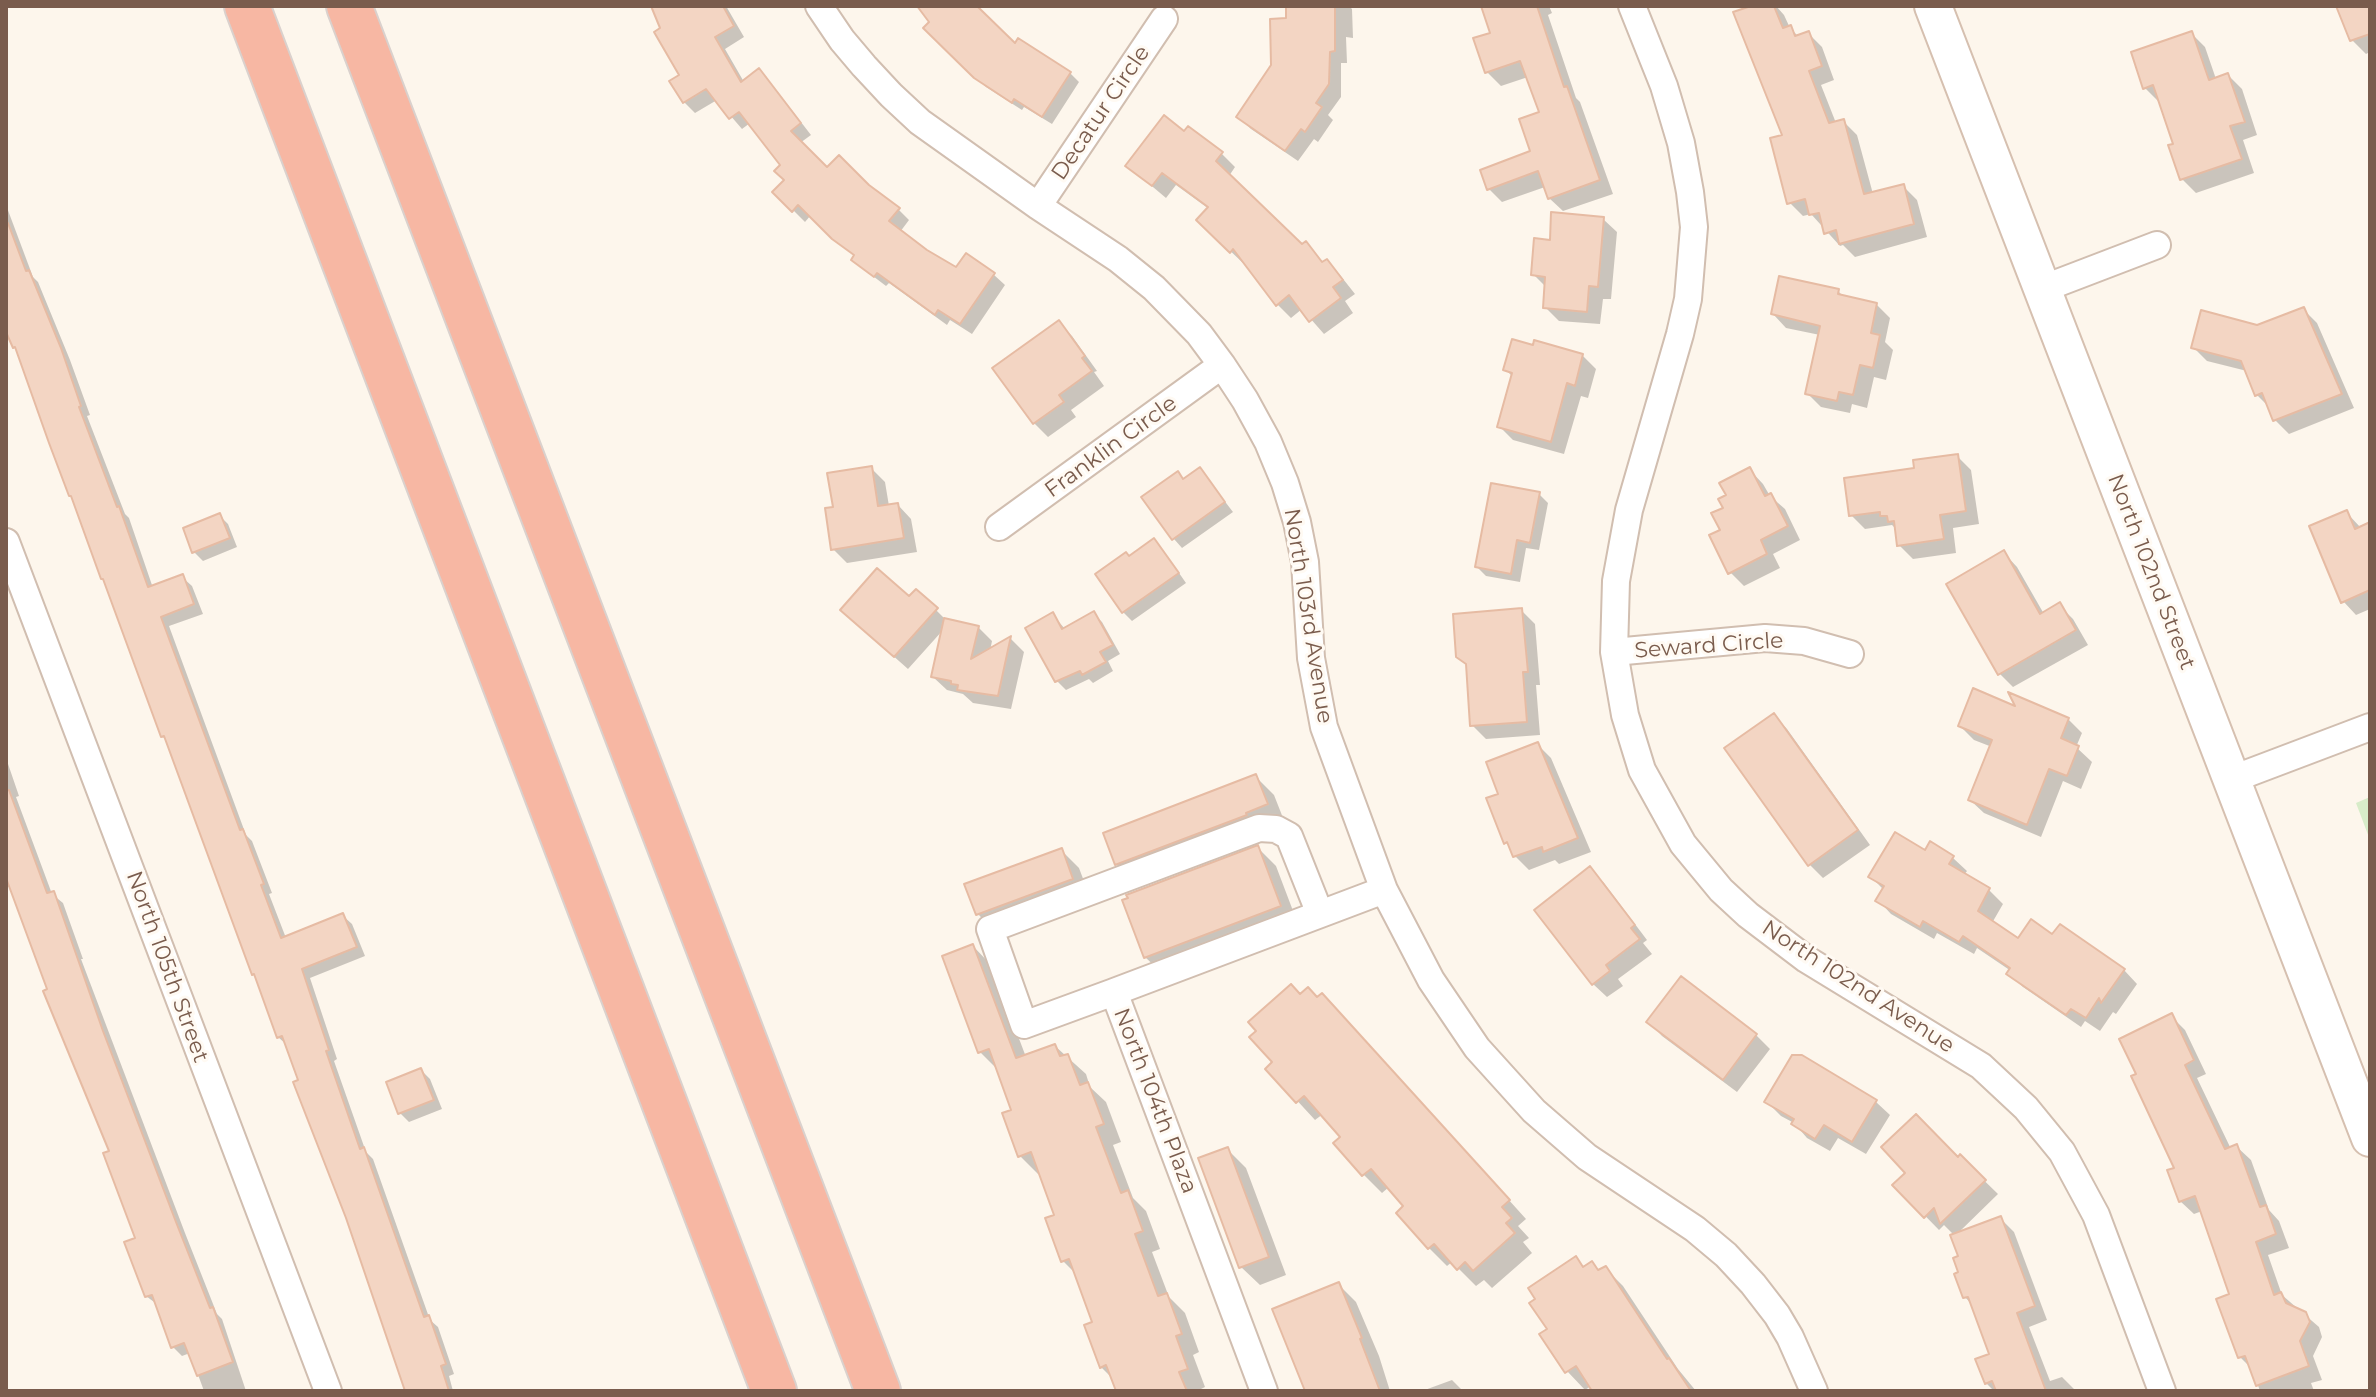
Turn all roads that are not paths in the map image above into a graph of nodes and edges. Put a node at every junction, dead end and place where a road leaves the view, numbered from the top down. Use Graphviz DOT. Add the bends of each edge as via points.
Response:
graph roads {
  1 [pos="247,6"];
  2 [pos="349,6"];
  3 [pos="819,6"];
  4 [pos="1632,6"];
  5 [pos="1933,6"];
  6 [pos="1164,19"];
  7 [pos="1038,206"];
  8 [pos="2157,245"];
  9 [pos="2042,289"];
  10 [pos="1222,365"];
  11 [pos="999,527"];
  12 [pos="6,542"];
  13 [pos="1614,652"];
  14 [pos="1850,654"];
  15 [pos="2370,727"];
  16 [pos="2230,780"];
  17 [pos="1384,890"];
  18 [pos="1320,914"];
  19 [pos="1114,992"];
  20 [pos="2370,1138"];
  21 [pos="328,1391"];
  22 [pos="774,1391"];
  23 [pos="878,1391"];
  24 [pos="1264,1391"];
  25 [pos="1814,1391"];
  26 [pos="2162,1391"];
  1 -- 22 [label="highway"];
  2 -- 23 [label="highway"];
  3 -- 7 [label="street, North 103rd Avenue" via="891,95 954,148"];
  4 -- 13 [label="street, North 102nd Avenue" via="1681,143 1694,227 1680,334 1620,554"];
  5 -- 9 [label="main road, North 102nd Street"];
  6 -- 7 [label="street, Decatur Circle"];
  7 -- 10 [label="street, North 103rd Avenue" via="1154,288"];
  8 -- 9 [label="street"];
  9 -- 16 [label="main road, North 102nd Street"];
  10 -- 11 [label="street, Franklin Circle"];
  10 -- 17 [label="street, North 103rd Avenue" via="1268,442 1285,483 1305,562 1320,708"];
  12 -- 21 [label="street, North 105th Street"];
  13 -- 14 [label="street, Seward Circle" via="1765,638 1804,641"];
  13 -- 26 [label="street, North 102nd Avenue" via="1642,770 1683,844 1721,890 1806,959 1981,1066 2062,1152 2096,1215"];
  15 -- 16 [label="street"];
  16 -- 20 [label="main road, North 102nd Street"];
  17 -- 18 [label="street, North 104th Plaza"];
  17 -- 25 [label="street, North 103rd Avenue" via="1453,1015 1507,1083 1587,1157 1726,1255 1777,1315"];
  18 -- 19 [label="street, North 104th Plaza"];
  18 -- 19 [label="street" via="1289,836 1259,828 990,929 1024,1025"];
  19 -- 24 [label="street, North 104th Plaza"];
}
